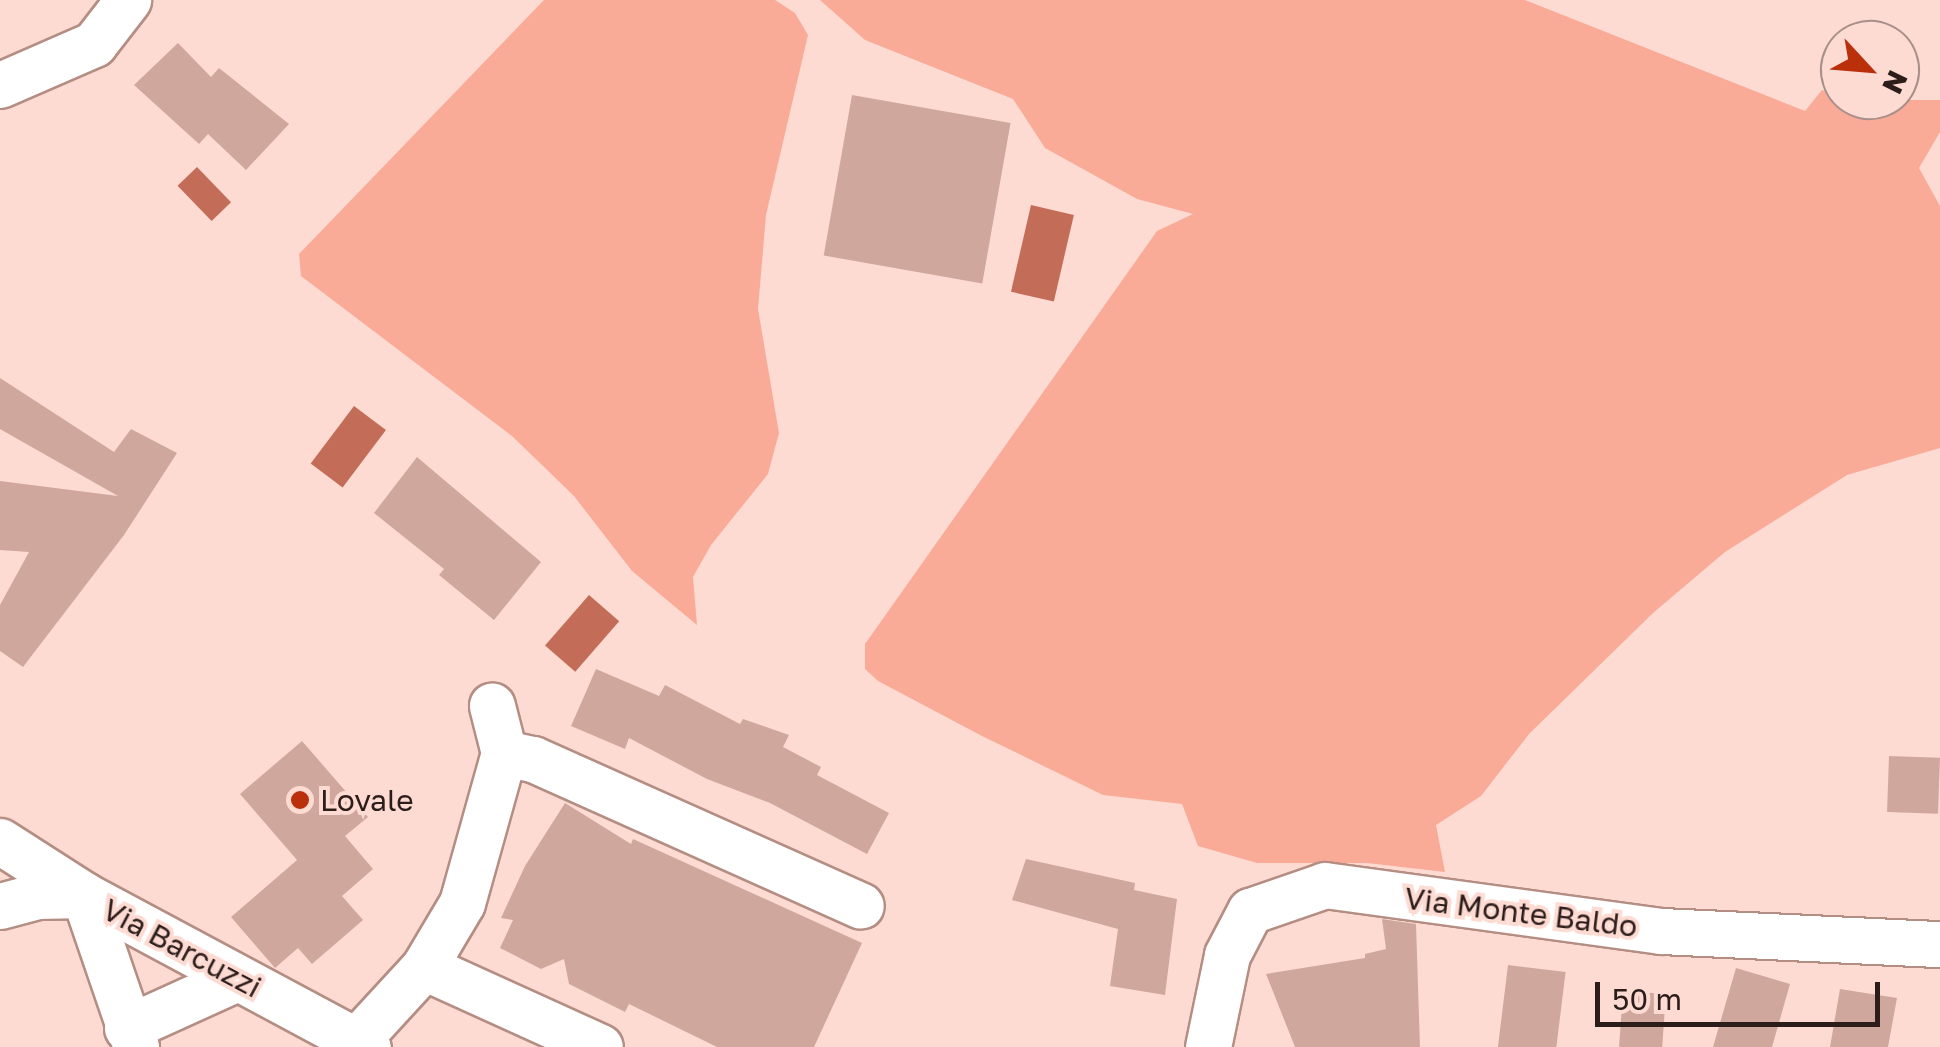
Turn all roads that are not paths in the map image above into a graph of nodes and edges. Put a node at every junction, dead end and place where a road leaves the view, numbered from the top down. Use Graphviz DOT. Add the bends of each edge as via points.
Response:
graph roads {
  1 [pos="128,0"];
  2 [pos="0,85"];
  3 [pos="492,706"];
  4 [pos="504,753"];
  5 [pos="0,841"];
  6 [pos="84,894"];
  7 [pos="0,906"];
  8 [pos="861,906"];
  9 [pos="1940,944"];
  10 [pos="424,967"];
  11 [pos="237,978"];
  12 [pos="132,1037"];
  13 [pos="362,1044"];
  14 [pos="600,1047"];
  15 [pos="1208,1047"];
  1 -- 2 [label="street" via="94,44"];
  3 -- 4 [label="street"];
  4 -- 8 [label="street" via="533,759"];
  4 -- 10 [label="street" via="462,903"];
  5 -- 6 [label="street, Via Barcuzzi"];
  6 -- 7 [label="street"];
  6 -- 11 [label="street, Via Barcuzzi"];
  6 -- 12 [label="street"];
  9 -- 15 [label="street, Via Monte Baldo" via="1660,930 1325,885 1250,912 1227,954"];
  10 -- 13 [label="street"];
  10 -- 14 [label="street"];
  11 -- 12 [label="street"];
  11 -- 13 [label="street, Via Barcuzzi"];
}
